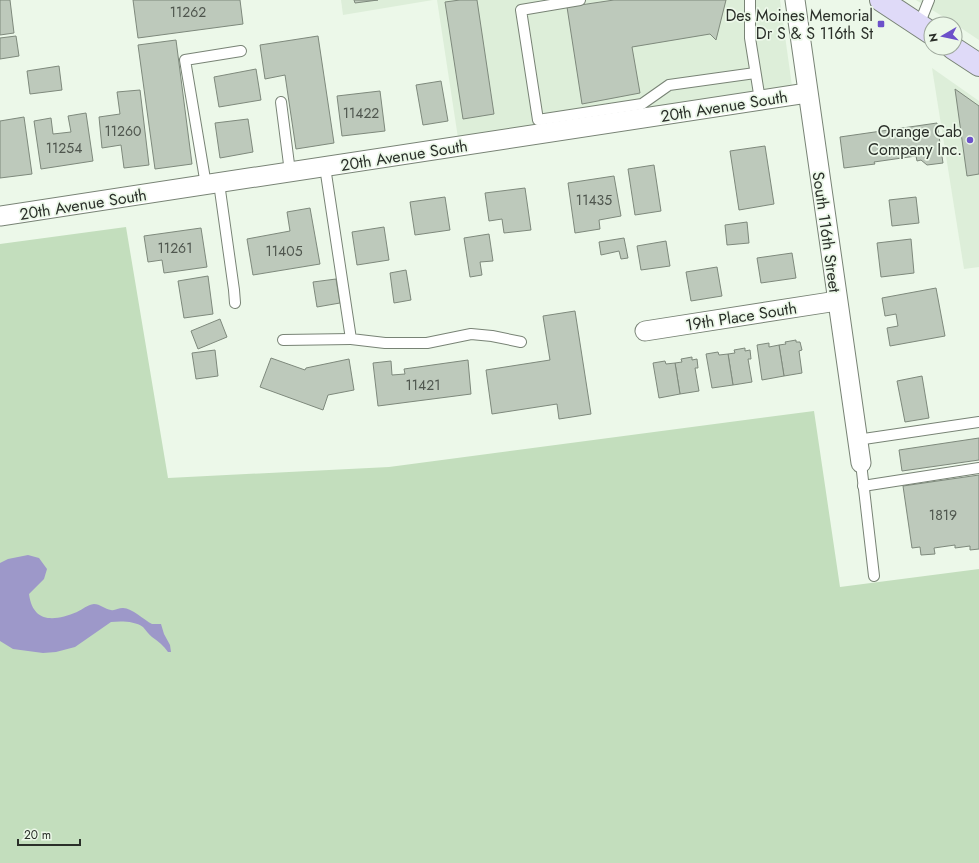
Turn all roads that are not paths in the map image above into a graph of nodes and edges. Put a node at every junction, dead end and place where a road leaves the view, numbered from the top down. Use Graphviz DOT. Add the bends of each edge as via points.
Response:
graph roads {
  1 [pos="580,0"];
  2 [pos="750,0"];
  3 [pos="795,0"];
  4 [pos="881,0"];
  5 [pos="929,0"];
  6 [pos="927,16"];
  7 [pos="923,28"];
  8 [pos="241,51"];
  9 [pos="963,55"];
  10 [pos="979,65"];
  11 [pos="755,74"];
  12 [pos="807,93"];
  13 [pos="760,100"];
  14 [pos="281,102"];
  15 [pos="325,167"];
  16 [pos="290,172"];
  17 [pos="212,184"];
  18 [pos="0,216"];
  19 [pos="837,301"];
  20 [pos="235,302"];
  21 [pos="645,331"];
  22 [pos="351,339"];
  23 [pos="283,340"];
  24 [pos="521,342"];
  25 [pos="979,422"];
  26 [pos="857,440"];
  27 [pos="861,463"];
  28 [pos="979,468"];
  29 [pos="863,486"];
  30 [pos="874,576"];
  1 -- 11 [label="lane" via="521,10 538,120 642,104 669,85"];
  2 -- 11 [label="lane" via="750,38"];
  3 -- 12 [label="street, South 116th Street"];
  4 -- 7 [label="main road"];
  5 -- 6 [label="lane"];
  8 -- 17 [label="lane" via="186,60"];
  9 -- 10 [label="main road"];
  11 -- 13 [label="lane"];
  12 -- 13 [label="street, 20th Avenue South"];
  12 -- 19 [label="street, South 116th Street"];
  13 -- 15 [label="street, 20th Avenue South"];
  14 -- 16 [label="lane"];
  15 -- 16 [label="street, 20th Avenue South"];
  15 -- 22 [label="lane"];
  16 -- 17 [label="street, 20th Avenue South"];
  17 -- 18 [label="street, 20th Avenue South"];
  17 -- 20 [label="lane"];
  19 -- 21 [label="street, 19th Place South"];
  19 -- 26 [label="street, South 116th Street"];
  22 -- 23 [label="lane"];
  22 -- 24 [label="lane" via="385,343 427,343 471,334"];
  25 -- 26 [label="lane"];
  26 -- 27 [label="street, South 116th Street"];
  27 -- 29 [label="lane"];
  28 -- 29 [label="lane"];
  29 -- 30 [label="lane"];
}
